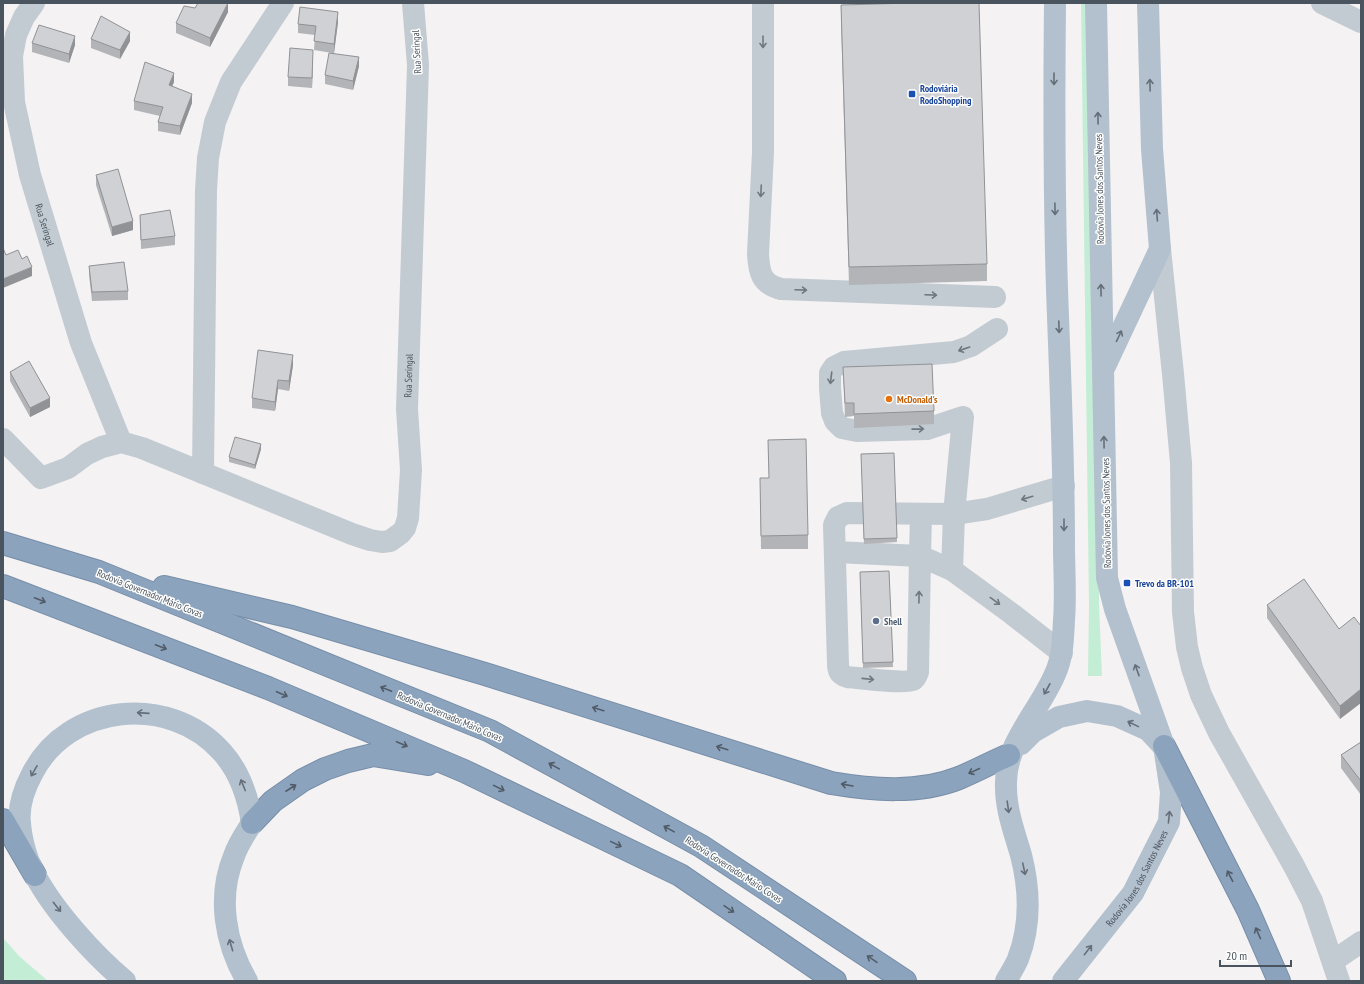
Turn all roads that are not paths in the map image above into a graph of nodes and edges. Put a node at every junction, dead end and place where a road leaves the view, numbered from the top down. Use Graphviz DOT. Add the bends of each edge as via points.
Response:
graph roads {
  1 [pos="34,3"];
  2 [pos="283,3"];
  3 [pos="413,3"];
  4 [pos="763,3"];
  5 [pos="1055,3"];
  6 [pos="1096,3"];
  7 [pos="1148,3"];
  8 [pos="1322,3"];
  9 [pos="1361,22"];
  10 [pos="1160,249"];
  11 [pos="995,297"];
  12 [pos="997,329"];
  13 [pos="1102,371"];
  14 [pos="3,439"];
  15 [pos="121,442"];
  16 [pos="203,473"];
  17 [pos="1064,486"];
  18 [pos="921,514"];
  19 [pos="954,514"];
  20 [pos="3,543"];
  21 [pos="836,552"];
  22 [pos="920,556"];
  23 [pos="952,570"];
  24 [pos="99,572"];
  25 [pos="3,586"];
  26 [pos="1062,652"];
  27 [pos="1164,746"];
  28 [pos="1009,755"];
  29 [pos="464,770"];
  30 [pos="3,820"];
  31 [pos="252,823"];
  32 [pos="35,875"];
  33 [pos="1361,942"];
  34 [pos="1333,961"];
  35 [pos="125,981"];
  36 [pos="247,981"];
  37 [pos="835,981"];
  38 [pos="904,981"];
  39 [pos="1006,981"];
  40 [pos="1064,981"];
  41 [pos="1279,981"];
  42 [pos="1339,981"];
  1 -- 15 [label="street, Rua Seringal" via="16,35 12,56 14,102 30,175 79,335"];
  2 -- 16 [label="street" via="231,82 215,122 208,158"];
  3 -- 16 [label="street, Rua Seringal" via="418,65 407,409 411,470 405,528 390,541 370,540"];
  4 -- 11 [label="street, one-way" via="763,152 758,254 763,278 781,289"];
  5 -- 17 [label="main road, one-way" via="1054,152"];
  13 -- 6 [label="main road, Rodovia Jones dos Santos Neves, one-way"];
  10 -- 7 [label="main road, one-way" via="1152,149"];
  8 -- 9 [label="street"];
  13 -- 10 [label="main road, one-way"];
  10 -- 34 [label="street" via="1180,463 1183,612 1192,668 1200,695 1219,732 1312,901"];
  12 -- 19 [label="street, one-way" via="971,346 954,352 852,361 837,364 830,374 831,409 835,421 842,428 857,431 928,429 962,417"];
  27 -- 13 [label="main road, Rodovia Jones dos Santos Neves, one-way" via="1114,609 1107,578"];
  14 -- 15 [label="street" via="41,478 68,468 102,447"];
  15 -- 16 [label="street, Rua Seringal"];
  17 -- 19 [label="street, one-way" via="987,509"];
  17 -- 26 [label="main road, one-way"];
  18 -- 19 [label="street"];
  18 -- 21 [label="street" via="847,513 838,517 834,525"];
  18 -- 22 [label="street"];
  19 -- 23 [label="street"];
  20 -- 24 [label="highway, Rodovia Governador Mário Covas"];
  21 -- 22 [label="street"];
  21 -- 22 [label="street, one-way" via="839,672 842,676 879,680 910,680 916,678 918,672"];
  22 -- 23 [label="street"];
  23 -- 26 [label="street, one-way"];
  28 -- 24 [label="highway, one-way" via="958,778 935,785 885,789 831,783 485,674 292,617"];
  38 -- 24 [label="highway, Rodovia Governador Mário Covas, one-way" via="701,846 490,731"];
  25 -- 29 [label="highway, one-way" via="268,688"];
  26 -- 28 [label="main road, one-way" via="1056,674"];
  27 -- 28 [label="main road, one-way" via="1148,730 1117,716 1087,711 1059,716 1033,732"];
  40 -- 27 [label="main road, Rodovia Jones dos Santos Neves, one-way" via="1133,893 1169,822 1171,792"];
  41 -- 27 [label="highway, one-way" via="1248,910"];
  28 -- 39 [label="main road, one-way" via="1007,803 1025,872 1028,911 1018,959"];
  31 -- 29 [label="highway, one-way" via="273,801 303,780 348,761 373,756"];
  29 -- 37 [label="highway, one-way" via="680,875"];
  30 -- 32 [label="highway"];
  31 -- 32 [label="main road, one-way" via="249,804 234,767 222,751 207,738 190,727 166,717 133,712 114,714 76,728 60,739 34,769 20,806 20,822 22,841"];
  36 -- 31 [label="main road, one-way" via="233,952 228,933 225,899 228,874 234,856"];
  32 -- 35 [label="main road, one-way" via="74,929"];
  33 -- 34 [label="street"];
  34 -- 42 [label="street"];
}
